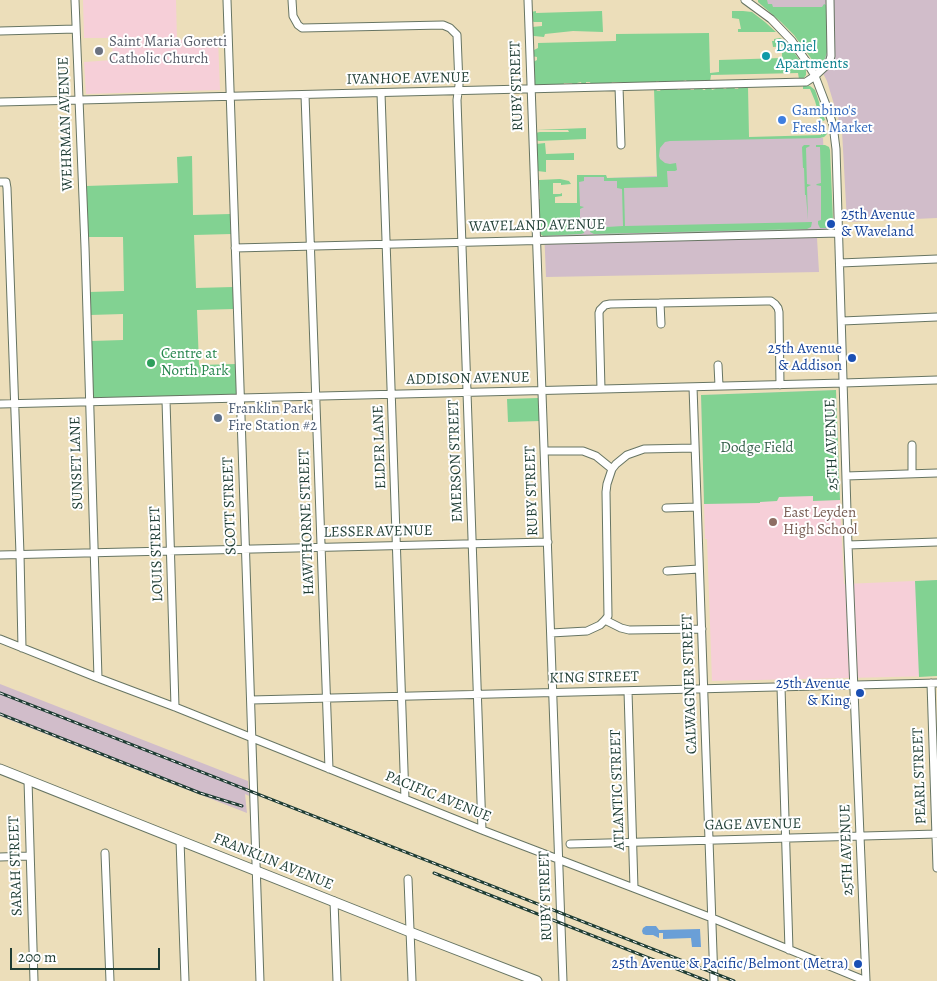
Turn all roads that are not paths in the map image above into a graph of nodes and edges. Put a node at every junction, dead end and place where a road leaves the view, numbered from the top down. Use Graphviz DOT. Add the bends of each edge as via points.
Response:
graph roads {
  1 [pos="75,0"];
  2 [pos="227,0"];
  3 [pos="292,0"];
  4 [pos="528,0"];
  5 [pos="745,0"];
  6 [pos="830,0"];
  7 [pos="76,29"];
  8 [pos="0,31"];
  9 [pos="815,76"];
  10 [pos="619,87"];
  11 [pos="531,89"];
  12 [pos="458,91"];
  13 [pos="381,93"];
  14 [pos="305,95"];
  15 [pos="230,96"];
  16 [pos="79,100"];
  17 [pos="0,102"];
  18 [pos="621,145"];
  19 [pos="0,182"];
  20 [pos="839,233"];
  21 [pos="537,240"];
  22 [pos="461,242"];
  23 [pos="386,244"];
  24 [pos="311,246"];
  25 [pos="85,247"];
  26 [pos="235,248"];
  27 [pos="937,259"];
  28 [pos="840,262"];
  29 [pos="660,303"];
  30 [pos="937,317"];
  31 [pos="842,321"];
  32 [pos="661,324"];
  33 [pos="718,365"];
  34 [pos="937,380"];
  35 [pos="844,384"];
  36 [pos="780,385"];
  37 [pos="719,386"];
  38 [pos="693,387"];
  39 [pos="601,389"];
  40 [pos="542,391"];
  41 [pos="468,392"];
  42 [pos="392,394"];
  43 [pos="316,396"];
  44 [pos="240,398"];
  45 [pos="166,400"];
  46 [pos="89,402"];
  47 [pos="0,404"];
  48 [pos="14,404"];
  49 [pos="912,445"];
  50 [pos="695,448"];
  51 [pos="545,451"];
  52 [pos="612,469"];
  53 [pos="937,473"];
  54 [pos="912,474"];
  55 [pos="846,476"];
  56 [pos="697,507"];
  57 [pos="666,508"];
  58 [pos="548,542"];
  59 [pos="937,542"];
  60 [pos="472,543"];
  61 [pos="397,545"];
  62 [pos="848,545"];
  63 [pos="321,547"];
  64 [pos="246,549"];
  65 [pos="170,551"];
  66 [pos="94,553"];
  67 [pos="20,554"];
  68 [pos="0,555"];
  69 [pos="699,569"];
  70 [pos="667,571"];
  71 [pos="606,620"];
  72 [pos="702,629"];
  73 [pos="551,633"];
  74 [pos="0,640"];
  75 [pos="22,648"];
  76 [pos="98,678"];
  77 [pos="934,683"];
  78 [pos="854,685"];
  79 [pos="781,687"];
  80 [pos="704,688"];
  81 [pos="628,691"];
  82 [pos="553,692"];
  83 [pos="478,694"];
  84 [pos="402,696"];
  85 [pos="326,698"];
  86 [pos="251,700"];
  87 [pos="175,707"];
  88 [pos="252,738"];
  89 [pos="0,769"];
  90 [pos="329,769"];
  91 [pos="28,780"];
  92 [pos="405,799"];
  93 [pos="482,830"];
  94 [pos="936,834"];
  95 [pos="860,836"];
  96 [pos="785,838"];
  97 [pos="180,840"];
  98 [pos="709,840"];
  99 [pos="633,842"];
  100 [pos="570,844"];
  101 [pos="105,853"];
  102 [pos="29,856"];
  103 [pos="0,857"];
  104 [pos="559,859"];
  105 [pos="937,868"];
  106 [pos="257,871"];
  107 [pos="408,879"];
  108 [pos="634,888"];
  109 [pos="334,901"];
  110 [pos="712,918"];
  111 [pos="410,932"];
  112 [pos="789,950"];
  113 [pos="34,981"];
  114 [pos="110,981"];
  115 [pos="185,981"];
  116 [pos="260,981"];
  117 [pos="337,981"];
  118 [pos="412,981"];
  119 [pos="537,981"];
  120 [pos="563,981"];
  121 [pos="714,981"];
  122 [pos="866,981"];
  1 -- 7 [label="street, WEHRMAN AVENUE"];
  2 -- 15 [label="street, SCOTT STREET"];
  3 -- 12 [label="street, EMERSON STREET" via="293,16 302,28 443,25 450,28 457,35"];
  4 -- 11 [label="street, RUBY STREET"];
  5 -- 9 [label="street, 25TH AVENUE" via="771,19 792,41"];
  6 -- 9 [label="street" via="832,56"];
  7 -- 8 [label="street"];
  7 -- 16 [label="street, WEHRMAN AVENUE"];
  9 -- 10 [label="street, IVANHOE AVENUE" via="798,83"];
  9 -- 20 [label="street, 25TH AVENUE" via="833,125"];
  10 -- 11 [label="street, IVANHOE AVENUE"];
  10 -- 18 [label="street"];
  11 -- 12 [label="street, IVANHOE AVENUE"];
  11 -- 21 [label="street, RUBY STREET"];
  12 -- 13 [label="street, IVANHOE AVENUE"];
  12 -- 22 [label="street, EMERSON STREET"];
  13 -- 14 [label="street, IVANHOE AVENUE"];
  13 -- 23 [label="street, ELDER LANE"];
  14 -- 15 [label="street, IVANHOE AVENUE"];
  14 -- 24 [label="street, HAWTHORNE STREET"];
  15 -- 16 [label="street, IVANHOE AVENUE"];
  15 -- 26 [label="street, SCOTT STREET"];
  16 -- 17 [label="street, IVANHOE AVENUE"];
  16 -- 25 [label="street, WEHRMAN AVENUE"];
  19 -- 48 [label="street" via="6,182 7,188"];
  20 -- 21 [label="street, WAVELAND AVENUE"];
  20 -- 28 [label="street, 25TH AVENUE"];
  21 -- 22 [label="street, WAVELAND AVENUE"];
  21 -- 40 [label="street, RUBY STREET"];
  22 -- 23 [label="street, WAVELAND AVENUE"];
  22 -- 41 [label="street, EMERSON STREET"];
  23 -- 24 [label="street, WAVELAND AVENUE"];
  23 -- 42 [label="street, ELDER LANE"];
  24 -- 26 [label="street, WAVELAND AVENUE"];
  24 -- 43 [label="street, HAWTHORNE STREET"];
  25 -- 46 [label="street, SUNSET LANE"];
  26 -- 44 [label="street, SCOTT STREET"];
  27 -- 28 [label="street"];
  28 -- 31 [label="street, 25TH AVENUE"];
  29 -- 32 [label="street"];
  29 -- 36 [label="street" via="766,300 775,304 779,312"];
  29 -- 39 [label="street" via="610,304 600,310"];
  30 -- 31 [label="street"];
  31 -- 35 [label="street, 25TH AVENUE"];
  33 -- 37 [label="street"];
  34 -- 35 [label="street, ADDISON AVENUE"];
  35 -- 36 [label="street, ADDISON AVENUE"];
  35 -- 55 [label="street, 25TH AVENUE"];
  36 -- 37 [label="street, ADDISON AVENUE"];
  37 -- 38 [label="street, ADDISON AVENUE"];
  38 -- 39 [label="street, ADDISON AVENUE"];
  38 -- 50 [label="street, CALWAGNER STREET"];
  39 -- 40 [label="street, ADDISON AVENUE"];
  40 -- 41 [label="street, ADDISON AVENUE"];
  40 -- 51 [label="street, RUBY STREET"];
  41 -- 42 [label="street, ADDISON AVENUE"];
  41 -- 60 [label="street, EMERSON STREET"];
  42 -- 43 [label="street, ADDISON AVENUE"];
  42 -- 61 [label="street, ELDER LANE"];
  43 -- 44 [label="street, ADDISON AVENUE"];
  43 -- 63 [label="street, HAWTHORNE STREET"];
  44 -- 45 [label="street, ADDISON AVENUE"];
  44 -- 64 [label="street, SCOTT STREET"];
  45 -- 46 [label="street, ADDISON AVENUE"];
  45 -- 65 [label="street, LOUIS STREET"];
  46 -- 48 [label="street, ADDISON AVENUE"];
  46 -- 66 [label="street, SUNSET LANE"];
  47 -- 48 [label="street, ADDISON AVENUE"];
  48 -- 67 [label="street"];
  49 -- 54 [label="street"];
  50 -- 52 [label="street" via="644,449 627,455"];
  50 -- 56 [label="street, CALWAGNER STREET"];
  51 -- 52 [label="street" via="583,451 596,456"];
  51 -- 58 [label="street, RUBY STREET"];
  52 -- 71 [label="street" via="606,484"];
  53 -- 54 [label="street"];
  54 -- 55 [label="street"];
  55 -- 62 [label="street, 25TH AVENUE"];
  56 -- 57 [label="street"];
  56 -- 69 [label="street, CALWAGNER STREET"];
  58 -- 60 [label="street, LESSER AVENUE"];
  58 -- 73 [label="street, RUBY STREET"];
  59 -- 62 [label="street"];
  60 -- 61 [label="street, LESSER AVENUE"];
  60 -- 83 [label="street, EMERSON STREET"];
  61 -- 63 [label="street, LESSER AVENUE"];
  61 -- 84 [label="street, ELDER LANE"];
  62 -- 78 [label="street, 25TH AVENUE"];
  63 -- 64 [label="street, LESSER AVENUE"];
  63 -- 85 [label="street, HAWTHORNE STREET"];
  64 -- 65 [label="street, LESSER AVENUE"];
  64 -- 86 [label="street, SCOTT STREET"];
  65 -- 66 [label="street, LESSER AVENUE"];
  65 -- 87 [label="street, LOUIS STREET"];
  66 -- 67 [label="street, LESSER AVENUE"];
  66 -- 76 [label="street, SUNSET LANE"];
  67 -- 68 [label="street, LESSER AVENUE"];
  67 -- 75 [label="street"];
  69 -- 70 [label="street"];
  69 -- 72 [label="street, CALWAGNER STREET"];
  71 -- 72 [label="street" via="629,630"];
  71 -- 73 [label="street" via="587,631"];
  72 -- 80 [label="street, CALWAGNER STREET"];
  73 -- 82 [label="street, RUBY STREET"];
  74 -- 75 [label="street, PACIFIC AVENUE"];
  75 -- 76 [label="street, PACIFIC AVENUE"];
  76 -- 87 [label="street, PACIFIC AVENUE"];
  77 -- 78 [label="street, KING STREET"];
  77 -- 94 [label="street, PEARL STREET"];
  78 -- 79 [label="street, KING STREET"];
  78 -- 95 [label="street, 25TH AVENUE"];
  79 -- 80 [label="street, KING STREET"];
  79 -- 96 [label="street"];
  80 -- 81 [label="street, KING STREET"];
  80 -- 98 [label="street, CALWAGNER STREET"];
  81 -- 82 [label="street, KING STREET"];
  81 -- 99 [label="street, ATLANTIC STREET"];
  82 -- 83 [label="street, KING STREET"];
  82 -- 104 [label="street, RUBY STREET"];
  83 -- 84 [label="street, KING STREET"];
  83 -- 93 [label="street, EMERSON STREET"];
  84 -- 85 [label="street, KING STREET"];
  84 -- 92 [label="street, ELDER LANE"];
  85 -- 86 [label="street, KING STREET"];
  85 -- 90 [label="street, HAWTHORNE STREET"];
  86 -- 88 [label="street, SCOTT STREET"];
  87 -- 88 [label="street, PACIFIC AVENUE"];
  88 -- 90 [label="street, PACIFIC AVENUE"];
  88 -- 106 [label="street, SCOTT STREET"];
  89 -- 91 [label="main road, FRANKLIN AVENUE"];
  90 -- 92 [label="street, PACIFIC AVENUE"];
  91 -- 97 [label="main road, FRANKLIN AVENUE"];
  91 -- 102 [label="street, SARAH STREET"];
  92 -- 93 [label="street, PACIFIC AVENUE"];
  93 -- 104 [label="street, PACIFIC AVENUE"];
  94 -- 95 [label="street, GAGE AVENUE"];
  94 -- 105 [label="street, PEARL STREET"];
  95 -- 96 [label="street, GAGE AVENUE"];
  95 -- 122 [label="street, 25TH AVENUE"];
  96 -- 98 [label="street, GAGE AVENUE"];
  96 -- 112 [label="street"];
  97 -- 106 [label="main road, FRANKLIN AVENUE"];
  97 -- 115 [label="street"];
  98 -- 99 [label="street, GAGE AVENUE"];
  98 -- 110 [label="street, CALWAGNER STREET"];
  99 -- 100 [label="street, GAGE AVENUE"];
  99 -- 108 [label="street, ATLANTIC STREET"];
  101 -- 114 [label="street"];
  102 -- 103 [label="street"];
  102 -- 113 [label="street, SARAH STREET"];
  104 -- 108 [label="street, PACIFIC AVENUE"];
  104 -- 120 [label="street, RUBY STREET"];
  106 -- 109 [label="main road, FRANKLIN AVENUE"];
  106 -- 116 [label="street, SCOTT STREET"];
  107 -- 111 [label="street"];
  108 -- 110 [label="street, PACIFIC AVENUE"];
  109 -- 111 [label="main road, FRANKLIN AVENUE"];
  109 -- 117 [label="street"];
  110 -- 112 [label="street, PACIFIC AVENUE"];
  110 -- 121 [label="street, CALWAGNER STREET"];
  111 -- 118 [label="street"];
  111 -- 119 [label="main road, FRANKLIN AVENUE"];
  112 -- 122 [label="street, PACIFIC AVENUE"];
}
